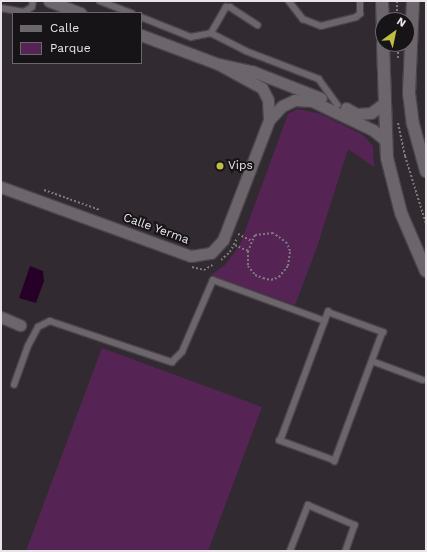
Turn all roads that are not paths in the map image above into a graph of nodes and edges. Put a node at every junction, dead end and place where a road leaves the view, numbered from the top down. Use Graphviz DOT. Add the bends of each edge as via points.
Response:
graph roads {
  1 [pos="33,1"];
  2 [pos="49,1"];
  3 [pos="100,1"];
  4 [pos="289,1"];
  5 [pos="360,1"];
  6 [pos="382,1"];
  7 [pos="413,1"];
  8 [pos="1,8"];
  9 [pos="78,12"];
  10 [pos="129,12"];
  11 [pos="382,12"];
  12 [pos="142,17"];
  13 [pos="258,25"];
  14 [pos="211,33"];
  15 [pos="142,35"];
  16 [pos="383,52"];
  17 [pos="218,64"];
  18 [pos="384,104"];
  19 [pos="338,105"];
  20 [pos="269,120"];
  21 [pos="385,140"];
  22 [pos="426,171"];
  23 [pos="1,187"];
  24 [pos="426,271"];
  25 [pos="1,317"];
  26 [pos="325,321"];
  27 [pos="20,325"];
  28 [pos="372,361"];
  29 [pos="425,379"];
  30 [pos="14,385"];
  31 [pos="290,551"];
  32 [pos="346,551"];
  1 -- 8 [label="lane" via="32,7 24,12"];
  2 -- 9 [label="street"];
  3 -- 10 [label="lane"];
  4 -- 5 [label="lane" via="303,19 321,26 356,17 360,14"];
  6 -- 11 [label="street"];
  7 -- 22 [label="street" via="409,93 413,124"];
  12 -- 14 [label="lane" via="191,37"];
  13 -- 14 [label="lane" via="226,7"];
  14 -- 19 [label="lane" via="246,51 319,79"];
  15 -- 17 [label="street"];
  16 -- 18 [label="street"];
  17 -- 19 [label="street" via="252,71"];
  17 -- 20 [label="street" via="262,88 268,100"];
  18 -- 19 [label="street" via="371,112 357,114"];
  18 -- 21 [label="street"];
  20 -- 21 [label="street" via="282,106 295,100 312,101 373,130"];
  20 -- 23 [label="street, Calle Yerma" via="223,240 211,253 191,256"];
  21 -- 24 [label="street" via="401,213"];
  25 -- 27 [label="street"];
  26 -- 28 [label="lane" via="328,312 383,332"];
  26 -- 28 [label="lane" via="280,441 335,461"];
  26 -- 30 [label="lane" via="213,280 182,352 172,362 50,320 38,327"];
  28 -- 29 [label="lane"];
  31 -- 32 [label="lane" via="308,505 355,525"];
}
